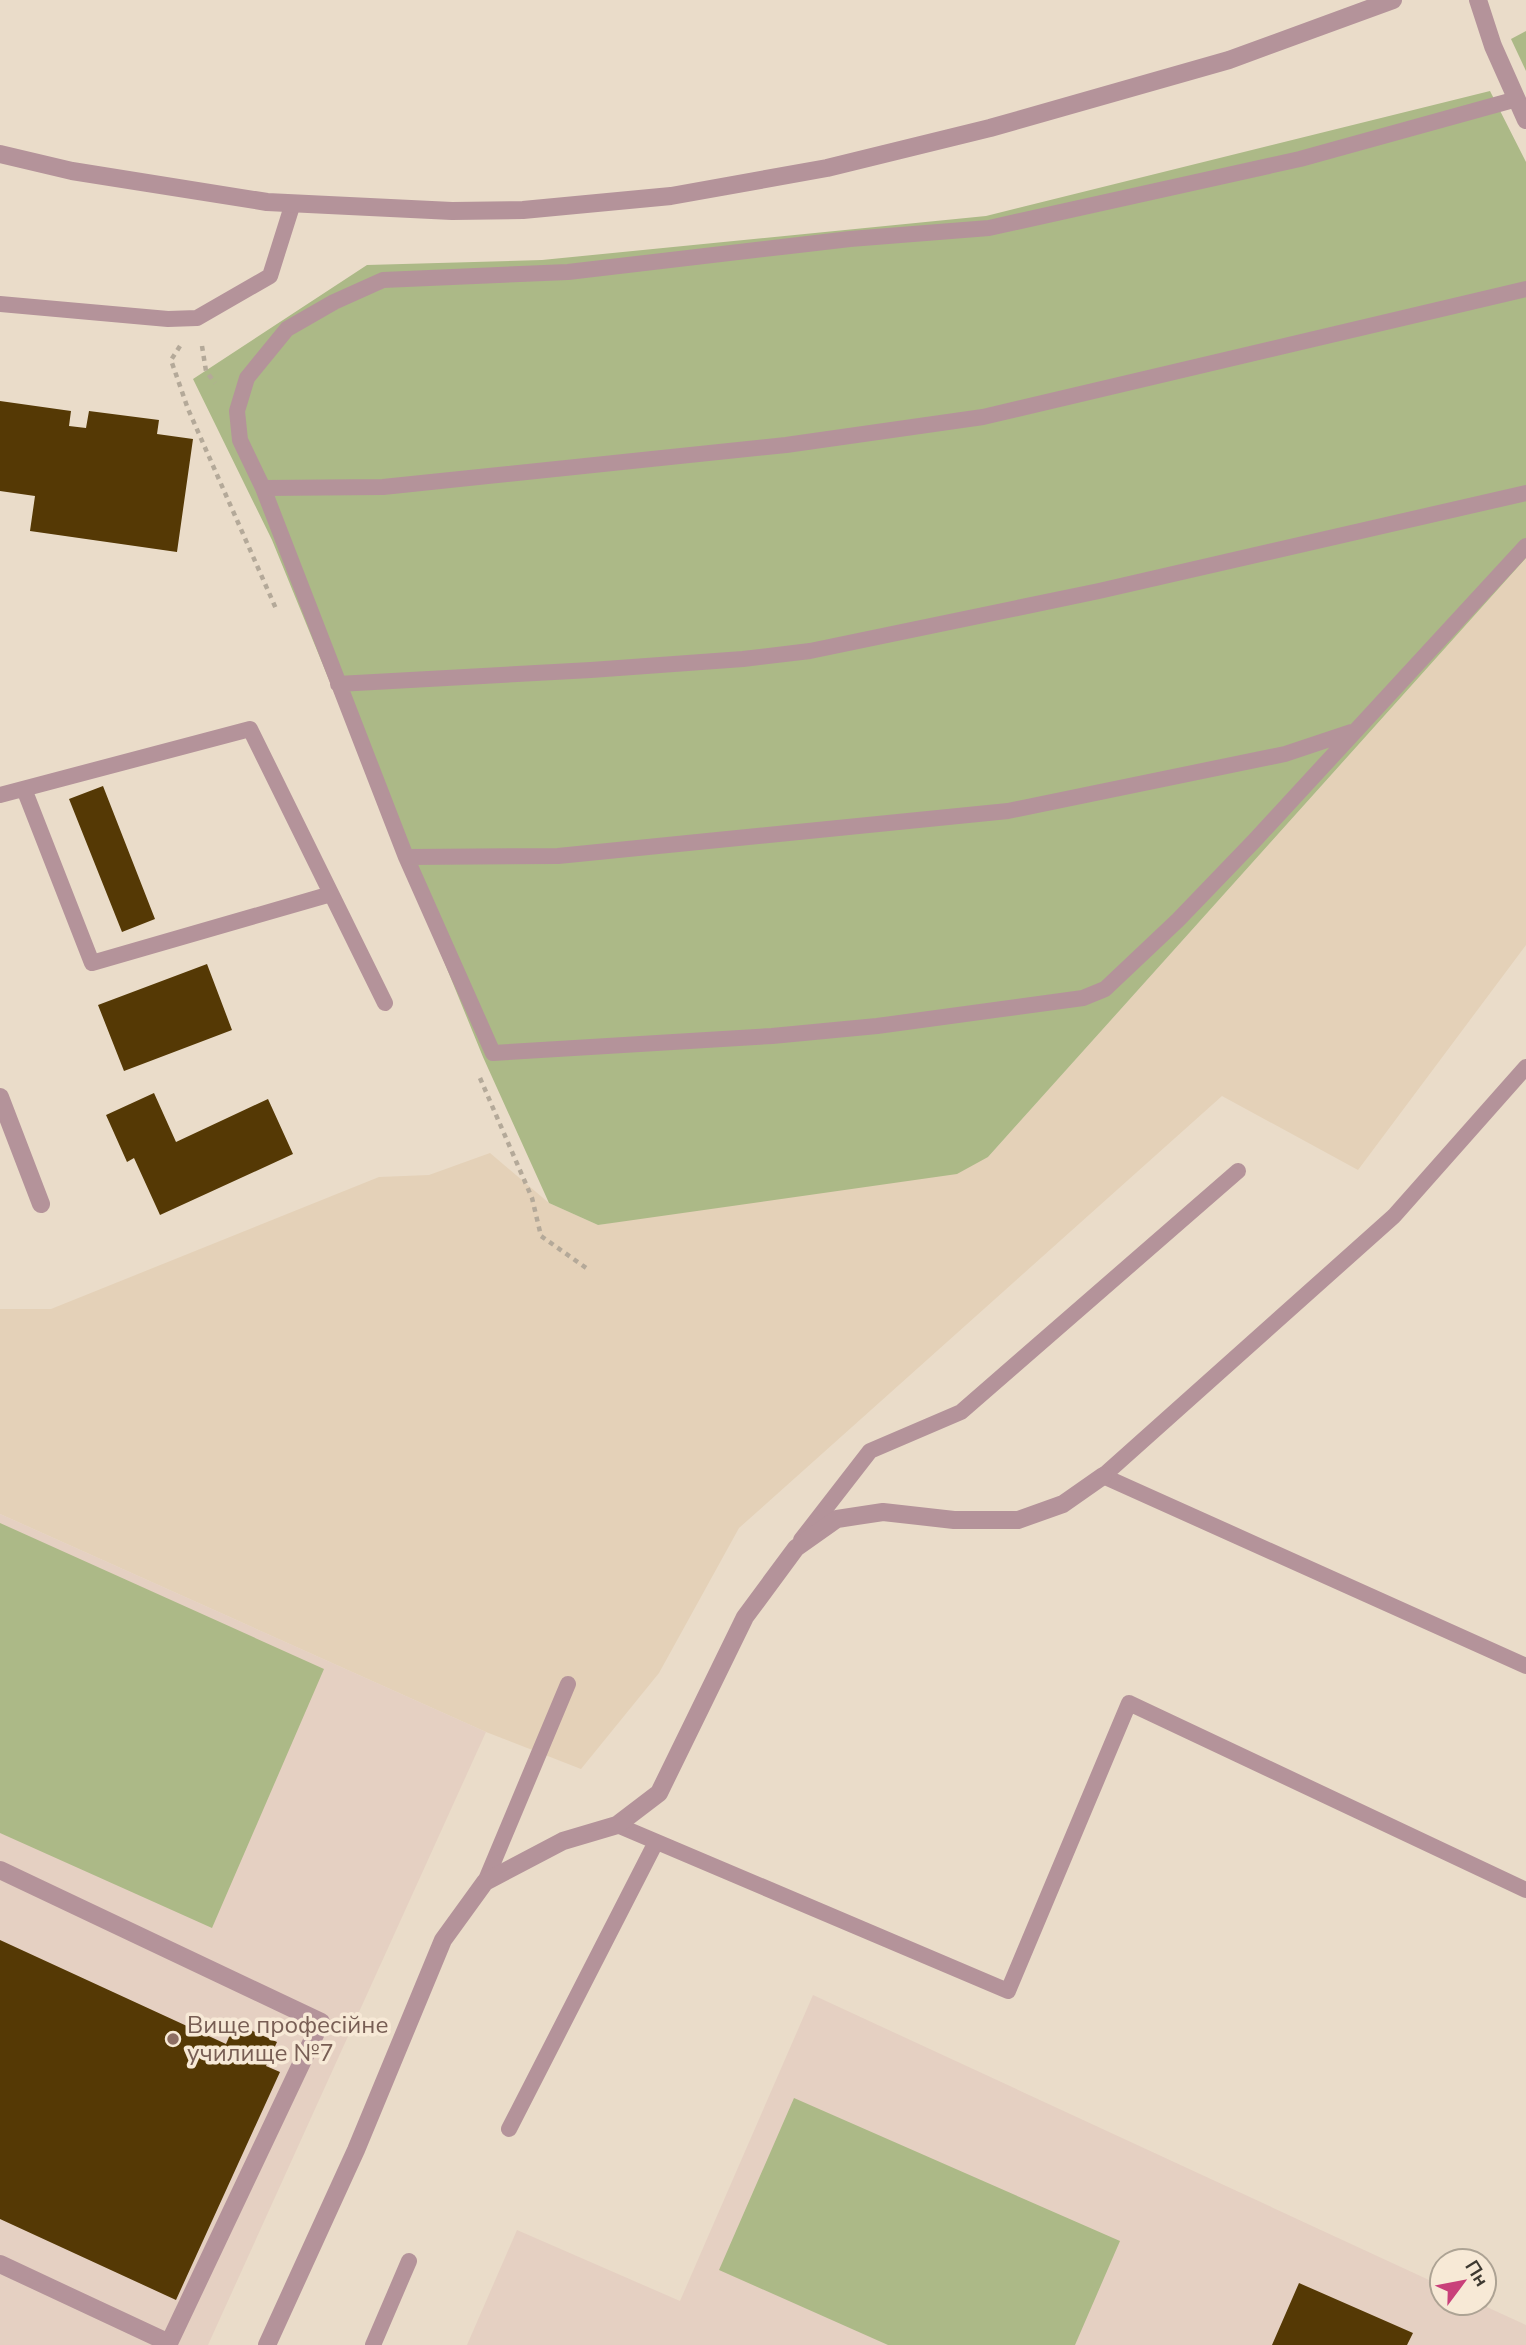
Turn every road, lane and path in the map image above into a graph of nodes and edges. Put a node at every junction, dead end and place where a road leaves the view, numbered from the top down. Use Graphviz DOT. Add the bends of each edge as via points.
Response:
graph roads {
  1 [pos="1393,0"];
  2 [pos="1478,0"];
  3 [pos="1517,99"];
  4 [pos="1526,120"];
  5 [pos="0,154"];
  6 [pos="293,203"];
  7 [pos="1526,289"];
  8 [pos="0,304"];
  9 [pos="262,488"];
  10 [pos="1526,493"];
  11 [pos="1526,546"];
  12 [pos="338,684"];
  13 [pos="1354,731"];
  14 [pos="24,789"];
  15 [pos="0,795"];
  16 [pos="406,857"];
  17 [pos="331,894"];
  18 [pos="385,1003"];
  19 [pos="1526,1067"];
  20 [pos="0,1097"];
  21 [pos="1238,1171"];
  22 [pos="41,1204"];
  23 [pos="1103,1476"];
  24 [pos="796,1548"];
  25 [pos="1526,1666"];
  26 [pos="568,1684"];
  27 [pos="617,1825"];
  28 [pos="656,1842"];
  29 [pos="0,1870"];
  30 [pos="485,1882"];
  31 [pos="1526,1890"];
  32 [pos="509,2129"];
  33 [pos="409,2261"];
  34 [pos="0,2264"];
  35 [pos="267,2345"];
  36 [pos="373,2345"];
  1 -- 6 [label="street" via="1229,60 990,128 827,168 671,196 523,210"];
  2 -- 3 [label="street"];
  3 -- 4 [label="street"];
  3 -- 9 [label="lane" via="1300,159 989,228 850,239 568,272 383,280 287,330 247,378 237,411 240,440"];
  5 -- 6 [label="street" via="72,171"];
  6 -- 8 [label="lane" via="270,276 197,318"];
  7 -- 9 [label="lane" via="983,417 786,445 424,483"];
  9 -- 12 [label="lane"];
  10 -- 12 [label="lane" via="810,651 592,670"];
  11 -- 13 [label="lane"];
  12 -- 16 [label="lane"];
  13 -- 16 [label="lane" via="1285,754 1008,810 558,856"];
  13 -- 16 [label="lane" via="1255,841 1105,989 1083,998 990,1012 772,1037 493,1053"];
  14 -- 15 [label="lane"];
  14 -- 17 [label="lane" via="250,729"];
  14 -- 17 [label="lane" via="92,963"];
  17 -- 18 [label="lane"];
  19 -- 23 [label="lane" via="1394,1216"];
  20 -- 22 [label="street"];
  21 -- 24 [label="lane" via="961,1412 870,1451"];
  23 -- 24 [label="street" via="1063,1504 1018,1520 954,1520 883,1512 837,1519"];
  23 -- 25 [label="lane"];
  24 -- 27 [label="street" via="745,1617 659,1793"];
  26 -- 30 [label="lane"];
  27 -- 28 [label="lane"];
  27 -- 30 [label="street" via="563,1841"];
  28 -- 31 [label="lane" via="1008,1991 1129,1703"];
  28 -- 32 [label="lane"];
  29 -- 34 [label="street" via="321,2022 169,2343"];
  30 -- 35 [label="street" via="443,1940 356,2150"];
  33 -- 36 [label="lane"];
}
